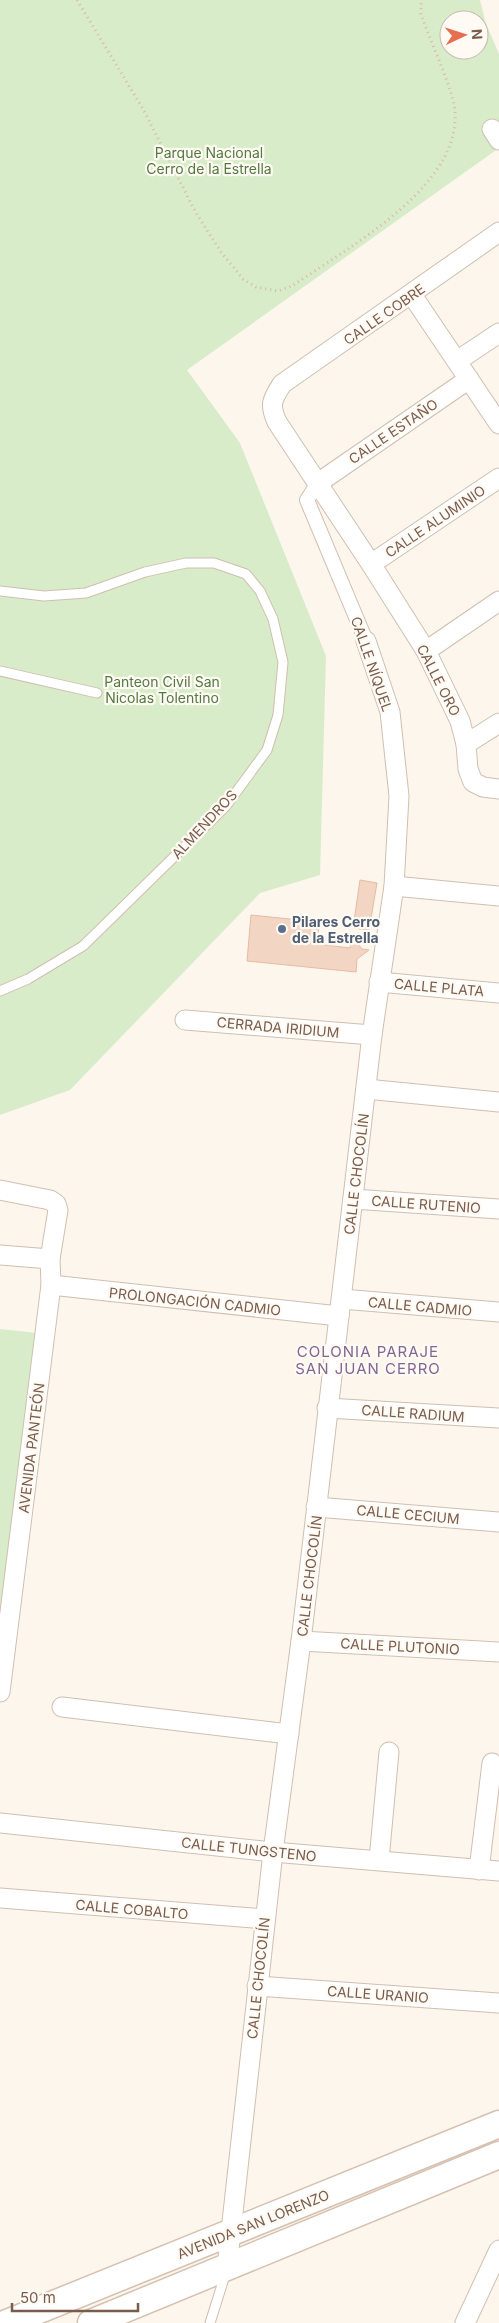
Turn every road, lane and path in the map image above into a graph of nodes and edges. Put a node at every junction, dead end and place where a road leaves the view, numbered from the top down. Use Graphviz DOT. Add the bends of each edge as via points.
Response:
graph roads {
  1 [pos="77,0"];
  2 [pos="421,0"];
  3 [pos="499,232"];
  4 [pos="412,295"];
  5 [pos="499,333"];
  6 [pos="457,361"];
  7 [pos="469,379"];
  8 [pos="499,424"];
  9 [pos="499,478"];
  10 [pos="318,483"];
  11 [pos="371,564"];
  12 [pos="0,592"];
  13 [pos="499,601"];
  14 [pos="366,641"];
  15 [pos="426,651"];
  16 [pos="0,671"];
  17 [pos="97,693"];
  18 [pos="499,722"];
  19 [pos="466,744"];
  20 [pos="499,789"];
  21 [pos="394,886"];
  22 [pos="499,896"];
  23 [pos="379,982"];
  24 [pos="0,991"];
  25 [pos="499,993"];
  26 [pos="185,1020"];
  27 [pos="372,1035"];
  28 [pos="366,1089"];
  29 [pos="499,1102"];
  30 [pos="0,1190"];
  31 [pos="353,1199"];
  32 [pos="499,1209"];
  33 [pos="0,1255"];
  34 [pos="50,1259"];
  35 [pos="51,1285"];
  36 [pos="341,1308"];
  37 [pos="499,1312"];
  38 [pos="327,1408"];
  39 [pos="499,1418"];
  40 [pos="316,1507"];
  41 [pos="499,1522"];
  42 [pos="301,1640"];
  43 [pos="499,1652"];
  44 [pos="0,1692"];
  45 [pos="62,1707"];
  46 [pos="289,1734"];
  47 [pos="389,1752"];
  48 [pos="492,1763"];
  49 [pos="0,1823"];
  50 [pos="273,1852"];
  51 [pos="379,1860"];
  52 [pos="479,1870"];
  53 [pos="499,1872"];
  54 [pos="0,1898"];
  55 [pos="265,1919"];
  56 [pos="257,1986"];
  57 [pos="499,2003"];
  58 [pos="499,2124"];
  59 [pos="499,2155"];
  60 [pos="231,2232"];
  61 [pos="499,2250"];
  62 [pos="227,2266"];
  63 [pos="7,2323"];
  64 [pos="91,2323"];
  65 [pos="210,2323"];
  66 [pos="465,2323"];
  1 -- 2 [label="path" via="144,109 196,213 222,252 244,279 256,288 278,291 292,286 402,209 444,162 453,141 453,100 422,14"];
  3 -- 4 [label="street, CALLE COBRE"];
  4 -- 6 [label="street"];
  4 -- 10 [label="street, CALLE COBRE" via="282,384 273,398 271,410 277,422"];
  5 -- 6 [label="street"];
  6 -- 7 [label="street"];
  7 -- 8 [label="street"];
  7 -- 10 [label="street, CALLE ESTAÑO"];
  9 -- 11 [label="street, CALLE ALUMINIO"];
  10 -- 11 [label="street"];
  10 -- 14 [label="street, CALLE NÍQUEL" via="307,500"];
  11 -- 15 [label="street, CALLE ORO"];
  12 -- 24 [label="lane, ALMENDROS" via="44,596 86,593 144,572 186,563 214,563 246,574 260,591 273,619 283,662 278,715 267,750 226,806 83,946 28,979"];
  13 -- 15 [label="street"];
  14 -- 21 [label="street, CALLE NÍQUEL" via="390,712 399,796"];
  15 -- 19 [label="street, CALLE ORO" via="460,721"];
  16 -- 17 [label="lane"];
  18 -- 19 [label="street"];
  19 -- 20 [label="street, CALLE ORO" via="468,769 474,782 482,787"];
  21 -- 22 [label="street"];
  21 -- 23 [label="street, CALLE CHOCOLÍN"];
  23 -- 25 [label="street, CALLE PLATA"];
  23 -- 27 [label="street, CALLE CHOCOLÍN"];
  26 -- 27 [label="street, CERRADA IRIDIUM"];
  27 -- 28 [label="street, CALLE CHOCOLÍN"];
  28 -- 29 [label="street"];
  28 -- 31 [label="street, CALLE CHOCOLÍN"];
  30 -- 34 [label="street, AVENIDA PANTEÓN" via="56,1204 58,1210"];
  31 -- 32 [label="street, CALLE RUTENIO"];
  31 -- 36 [label="street, CALLE CHOCOLÍN"];
  33 -- 34 [label="street"];
  34 -- 35 [label="street, AVENIDA PANTEÓN"];
  35 -- 36 [label="street, PROLONGACIÓN CADMIO"];
  35 -- 44 [label="street, AVENIDA PANTEÓN"];
  36 -- 37 [label="street, CALLE CADMIO"];
  36 -- 38 [label="street, CALLE CHOCOLÍN"];
  38 -- 39 [label="street, CALLE RADIUM"];
  38 -- 40 [label="street, CALLE CHOCOLÍN"];
  40 -- 41 [label="street, CALLE CECIUM"];
  40 -- 42 [label="street, CALLE CHOCOLÍN"];
  42 -- 43 [label="street, CALLE PLUTONIO"];
  42 -- 46 [label="street, CALLE CHOCOLÍN"];
  45 -- 46 [label="street"];
  46 -- 50 [label="street, CALLE CHOCOLÍN"];
  47 -- 51 [label="street"];
  48 -- 52 [label="street"];
  49 -- 50 [label="street, CALLE TUNGSTENO"];
  50 -- 51 [label="street, CALLE TUNGSTENO"];
  50 -- 55 [label="street, CALLE CHOCOLÍN"];
  51 -- 52 [label="street, CALLE TUNGSTENO"];
  52 -- 53 [label="street, CALLE TUNGSTENO"];
  54 -- 55 [label="street, CALLE COBALTO"];
  55 -- 56 [label="street, CALLE CHOCOLÍN"];
  56 -- 57 [label="street, CALLE URANIO"];
  56 -- 60 [label="street, CALLE CHOCOLÍN"];
  58 -- 60 [label="main road, AVENIDA SAN LORENZO"];
  59 -- 62 [label="main road"];
  60 -- 62 [label="street, CALLE CHOCOLÍN"];
  60 -- 63 [label="main road, AVENIDA SAN LORENZO"];
  61 -- 66 [label="street"];
  62 -- 64 [label="main road"];
  62 -- 65 [label="lane"];
}
